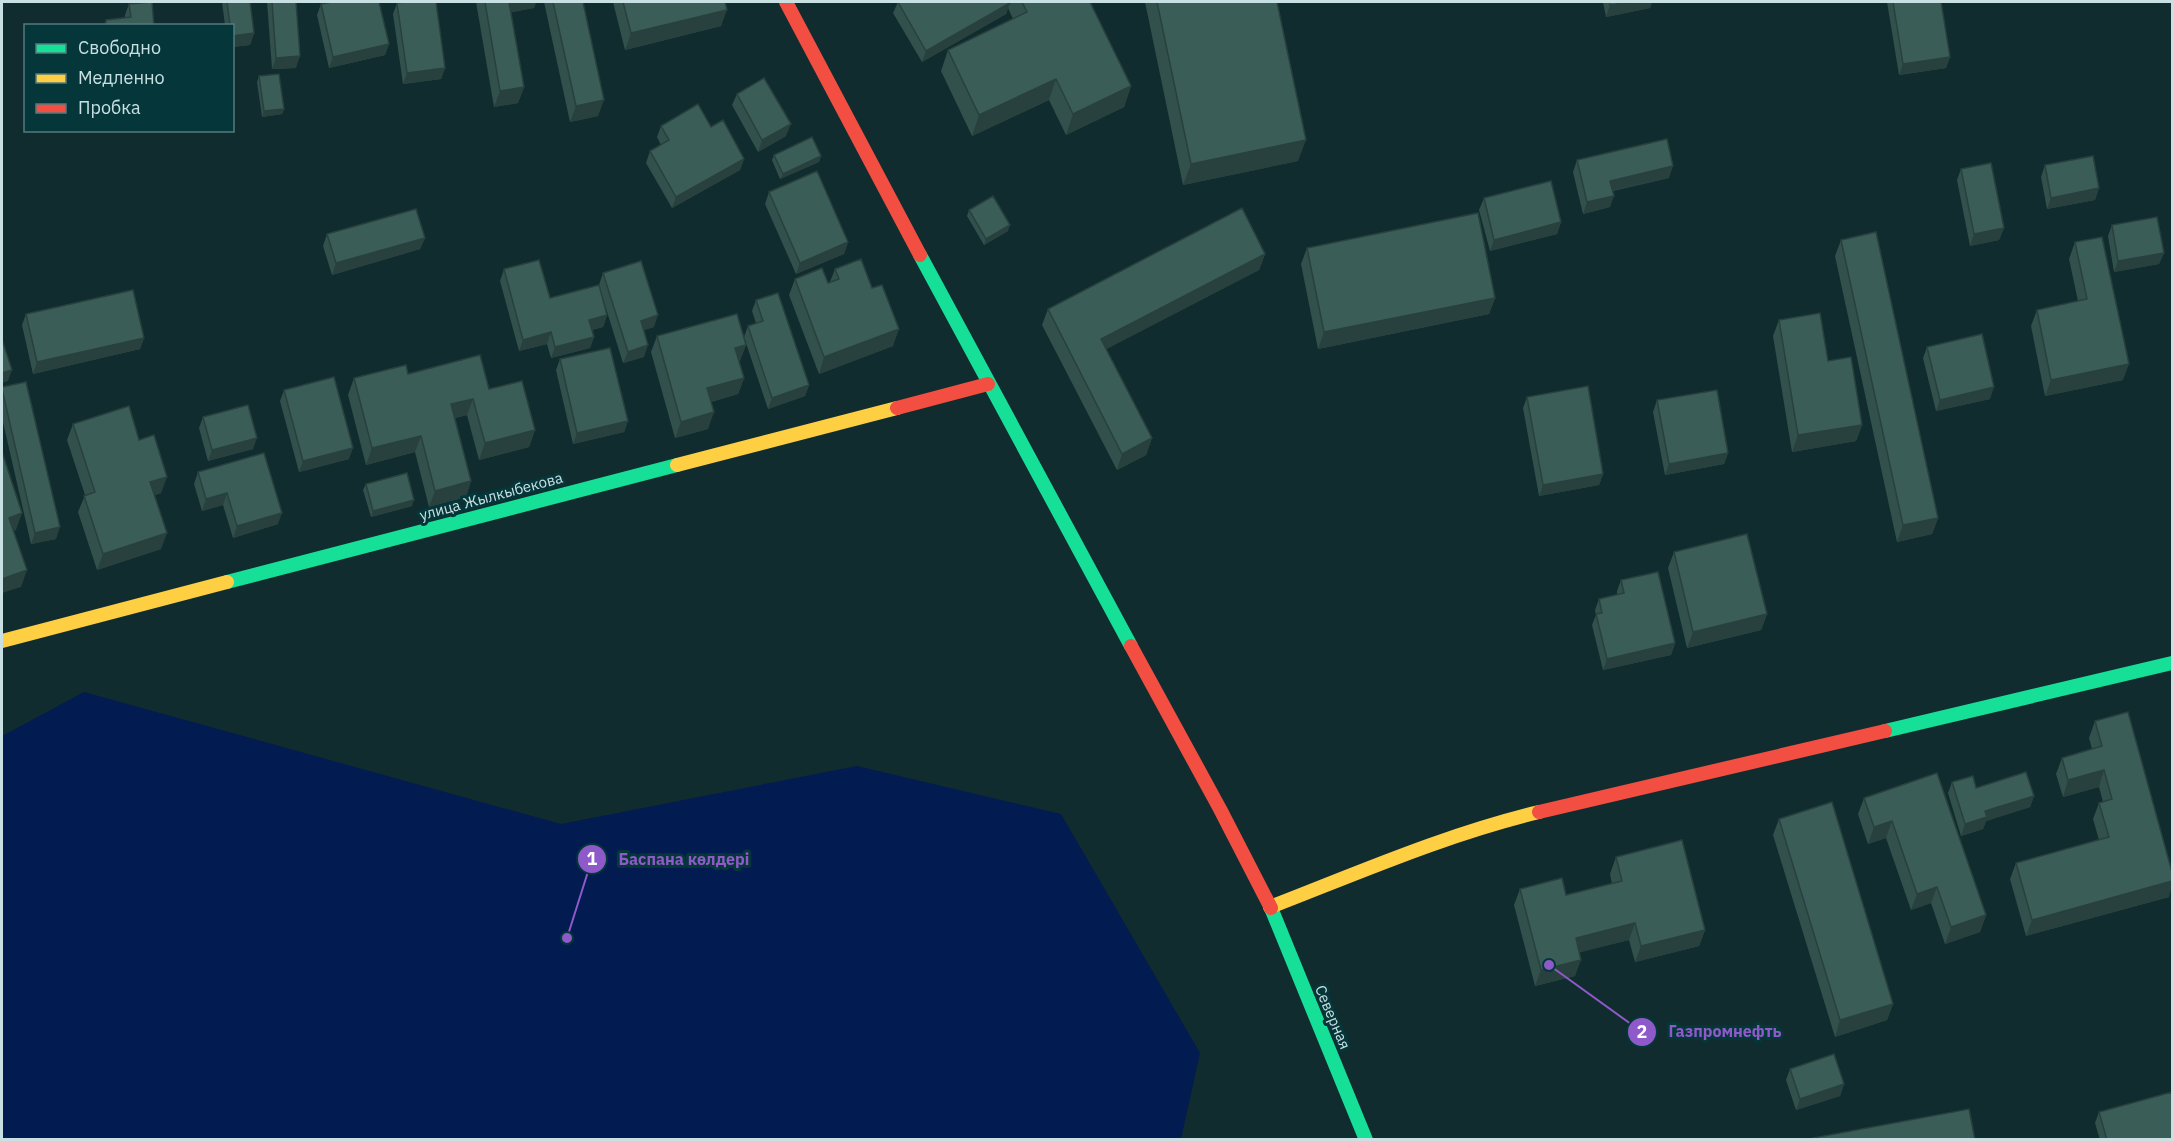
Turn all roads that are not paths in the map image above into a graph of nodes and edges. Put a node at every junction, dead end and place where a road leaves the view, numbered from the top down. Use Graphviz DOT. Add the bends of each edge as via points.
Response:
graph roads {
  1 [pos="786,2"];
  2 [pos="988,384"];
  3 [pos="2,641"];
  4 [pos="2172,663"];
  5 [pos="1270,907"];
  6 [pos="1366,1140"];
  1 -- 2 [label="street, Северная"];
  2 -- 3 [label="street, улица Жылкыбекова"];
  2 -- 5 [label="street, Северная"];
  4 -- 5 [label="street" via="1506,820"];
  5 -- 6 [label="street, Северная"];
}
